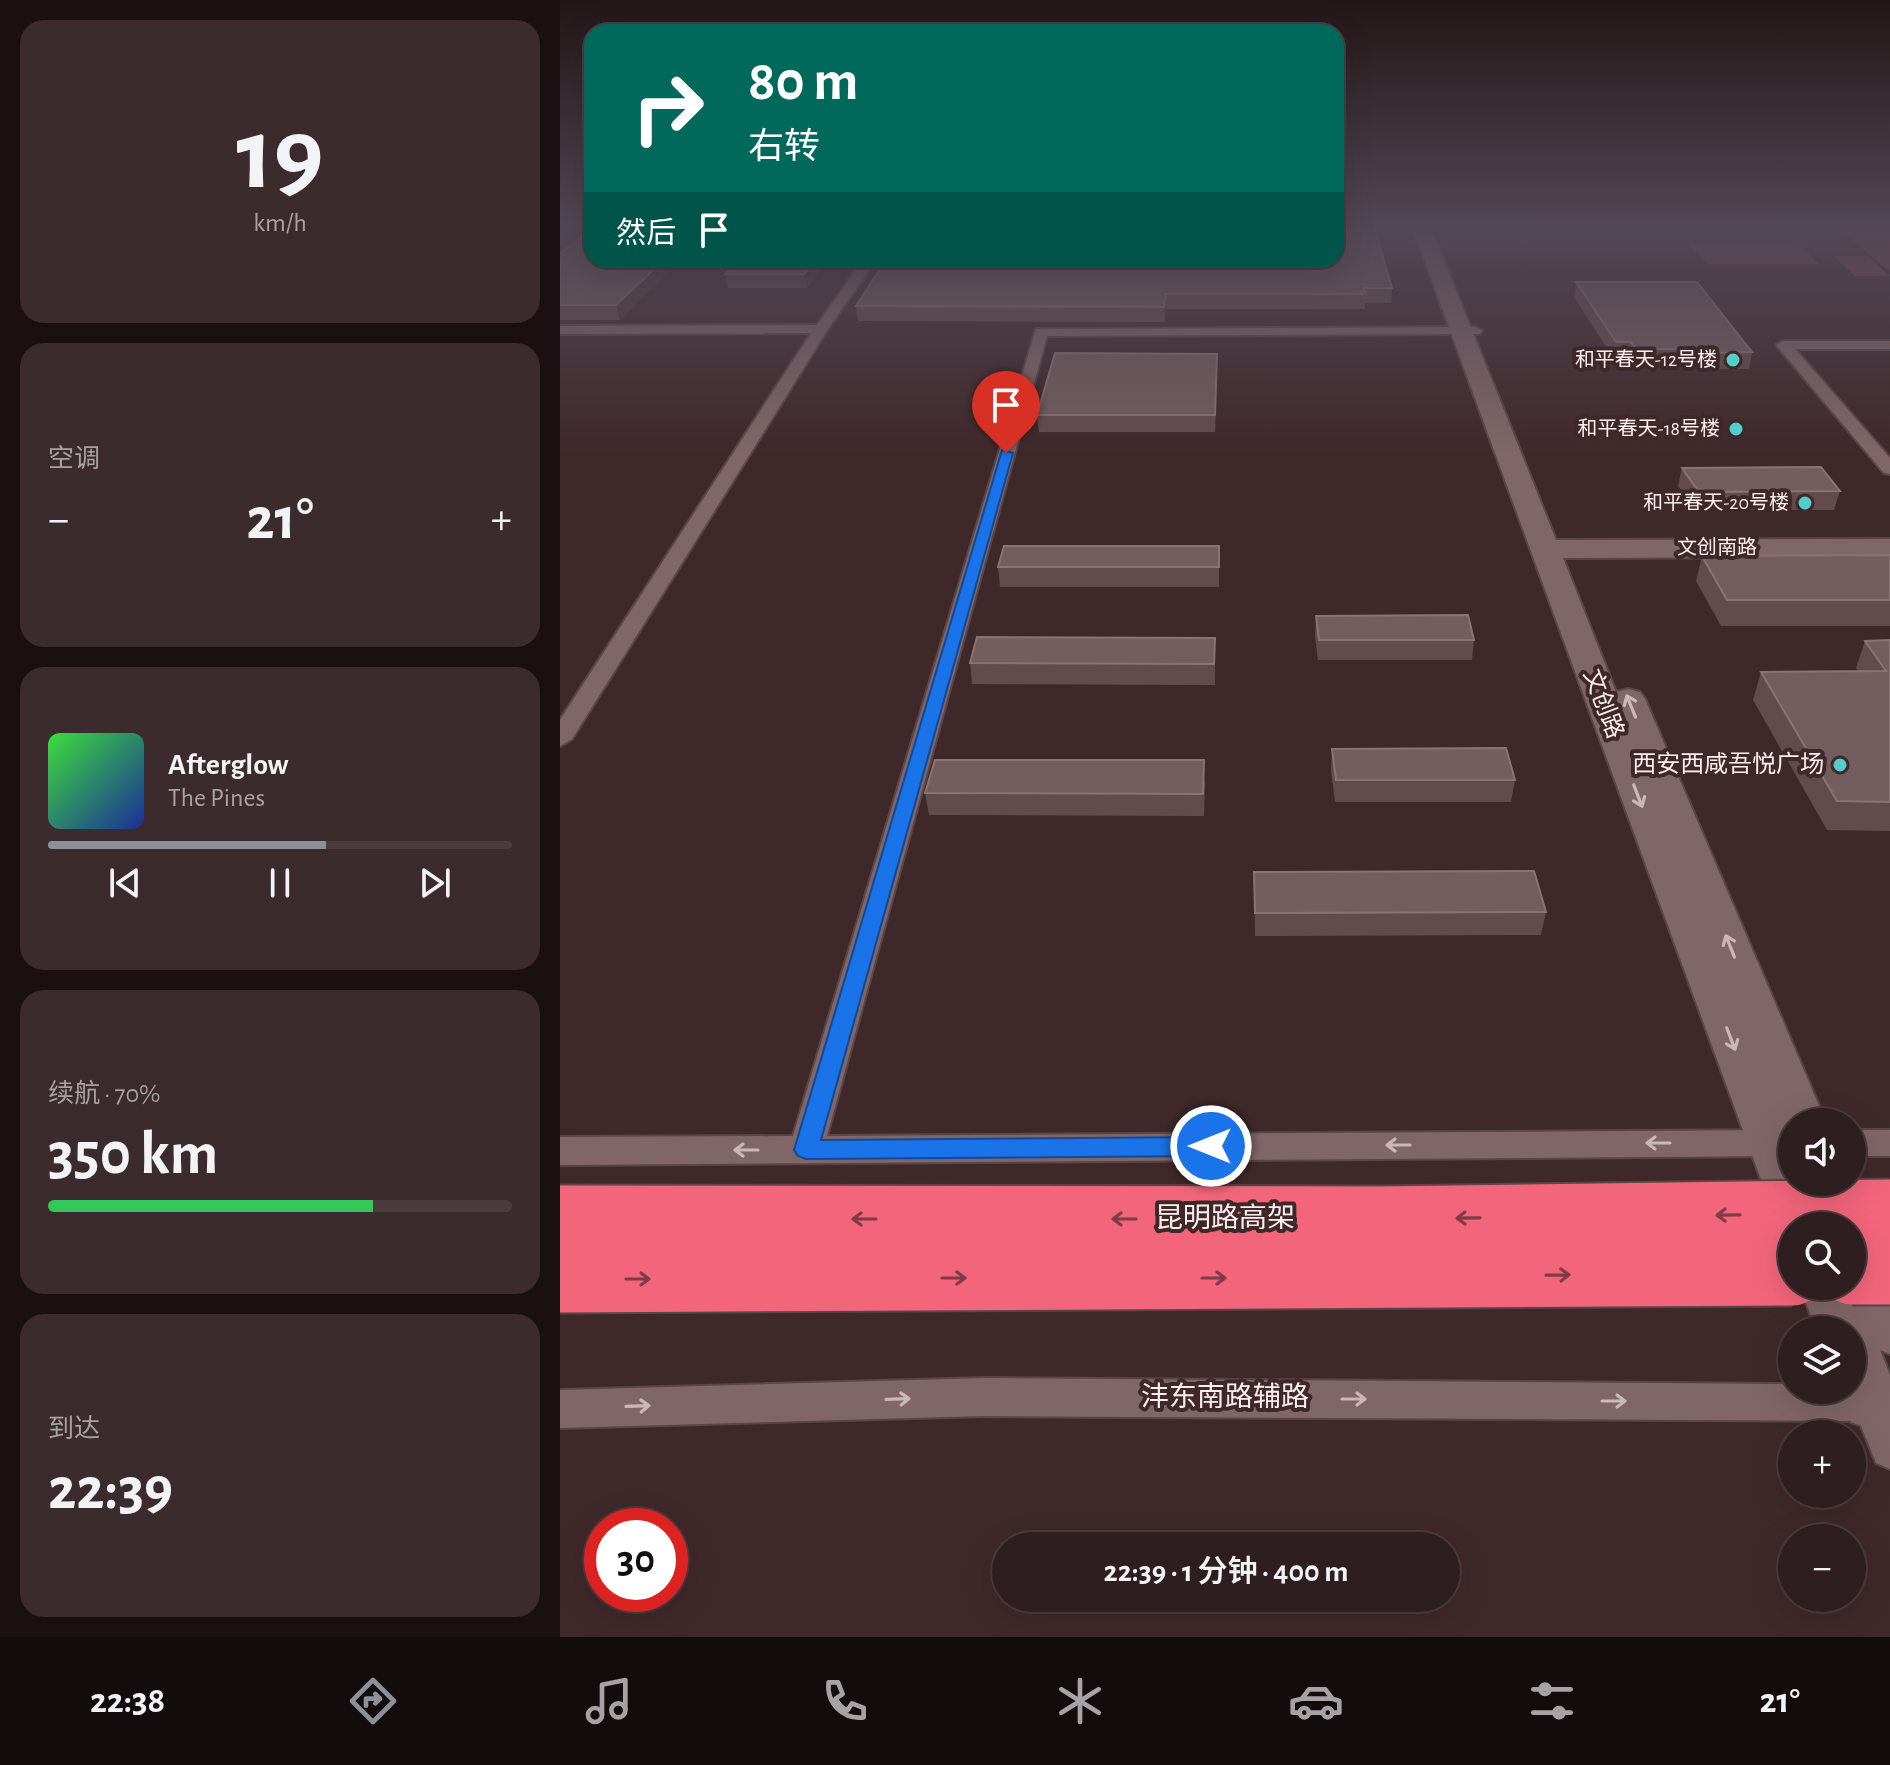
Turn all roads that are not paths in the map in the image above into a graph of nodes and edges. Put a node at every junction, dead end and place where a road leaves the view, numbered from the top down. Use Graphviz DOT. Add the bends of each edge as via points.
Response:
graph roads {
  1 [pos="840,302"];
  2 [pos="1455,302"];
  3 [pos="1459,302"];
  4 [pos="821,329"];
  5 [pos="560,330"];
  6 [pos="1468,331"];
  7 [pos="1890,345"];
  8 [pos="1890,469"];
  9 [pos="1555,548"];
  10 [pos="1890,548"];
  11 [pos="560,739"];
  12 [pos="1796,1108"];
  13 [pos="1778,1132"];
  14 [pos="1778,1142"];
  15 [pos="1866,1143"];
  16 [pos="1890,1143"];
  17 [pos="806,1150"];
  18 [pos="560,1151"];
  19 [pos="1890,1213"];
  20 [pos="560,1219"];
  21 [pos="1866,1271"];
  22 [pos="1890,1271"];
  23 [pos="1778,1272"];
  24 [pos="1866,1273"];
  25 [pos="560,1279"];
  26 [pos="1890,1329"];
  27 [pos="1866,1380"];
  28 [pos="560,1409"];
  29 [pos="1884,1418"];
  1 -- 4 [label="street"];
  2 -- 6 [label="street, 文创路"];
  3 -- 6 [label="street, 文创路"];
  4 -- 5 [label="street"];
  4 -- 11 [label="street"];
  6 -- 9 [label="street, 文创路"];
  6 -- 17 [label="street" via="1041,332"];
  7 -- 8 [label="street" via="1783,345"];
  9 -- 10 [label="street, 文创南路"];
  12 -- 9 [label="street, 文创路, one-way"];
  9 -- 13 [label="street, 文创路, one-way"];
  14 -- 17 [label="street, one-way"];
  15 -- 16 [label="street"];
  17 -- 18 [label="street, one-way"];
  19 -- 20 [label="highway, 昆明路高架, one-way, bridge" via="1380,1220"];
  21 -- 22 [label="highway, bridge"];
  25 -- 23 [label="highway, one-way, bridge"];
  24 -- 26 [label="street"];
  27 -- 29 [label="street"];
  28 -- 29 [label="street, 沣东南路辅路, one-way" via="985,1397"];
}
